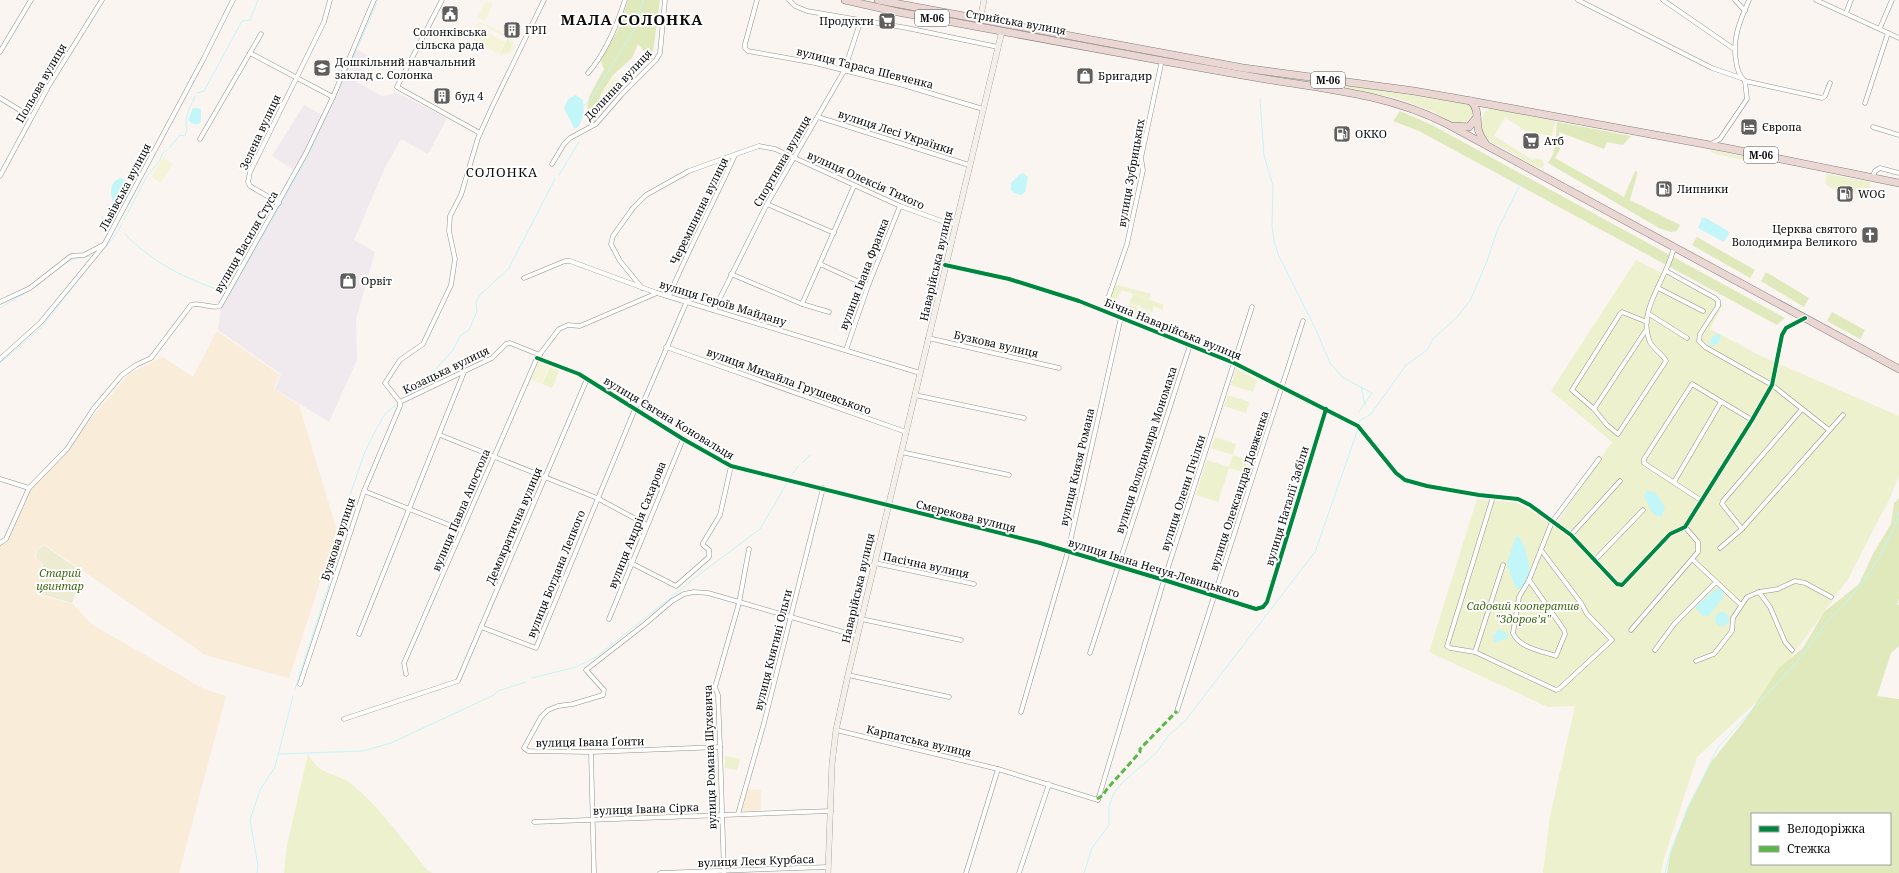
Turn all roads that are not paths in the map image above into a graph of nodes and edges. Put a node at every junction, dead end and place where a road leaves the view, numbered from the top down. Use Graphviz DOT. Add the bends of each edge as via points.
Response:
graph roads {
  1 [pos="31,0"];
  2 [pos="102,0"];
  3 [pos="232,0"];
  4 [pos="330,0"];
  5 [pos="374,0"];
  6 [pos="442,0"];
  7 [pos="544,0"];
  8 [pos="625,0"];
  9 [pos="665,0"];
  10 [pos="757,0"];
  11 [pos="789,0"];
  12 [pos="845,0"];
  13 [pos="878,0"];
  14 [pos="984,0"];
  15 [pos="1578,0"];
  16 [pos="1663,0"];
  17 [pos="1735,0"];
  18 [pos="1749,0"];
  19 [pos="1816,0"];
  20 [pos="1851,0"];
  21 [pos="1892,0"];
  22 [pos="1745,11"];
  23 [pos="1846,13"];
  24 [pos="861,20"];
  25 [pos="980,20"];
  26 [pos="1880,28"];
  27 [pos="1002,31"];
  28 [pos="1888,33"];
  29 [pos="261,34"];
  30 [pos="1899,38"];
  31 [pos="998,48"];
  32 [pos="1734,49"];
  33 [pos="0,52"];
  34 [pos="250,53"];
  35 [pos="1162,60"];
  36 [pos="1185,60"];
  37 [pos="844,71"];
  38 [pos="588,73"];
  39 [pos="296,77"];
  40 [pos="1743,80"];
  41 [pos="1830,83"];
  42 [pos="333,97"];
  43 [pos="0,98"];
  44 [pos="1471,101"];
  45 [pos="1865,103"];
  46 [pos="983,109"];
  47 [pos="31,117"];
  48 [pos="818,117"];
  49 [pos="1477,117"];
  50 [pos="1447,124"];
  51 [pos="1873,127"];
  52 [pos="480,133"];
  53 [pos="1899,135"];
  54 [pos="200,139"];
  55 [pos="1720,139"];
  56 [pos="1708,145"];
  57 [pos="1488,146"];
  58 [pos="1726,148"];
  59 [pos="735,155"];
  60 [pos="794,158"];
  61 [pos="552,164"];
  62 [pos="969,165"];
  63 [pos="1899,173"];
  64 [pos="0,176"];
  65 [pos="1872,178"];
  66 [pos="1899,184"];
  67 [pos="854,186"];
  68 [pos="279,203"];
  69 [pos="767,204"];
  70 [pos="900,206"];
  71 [pos="955,224"];
  72 [pos="834,233"];
  73 [pos="104,245"];
  74 [pos="1674,247"];
  75 [pos="820,264"];
  76 [pos="945,265"];
  77 [pos="1666,271"];
  78 [pos="731,274"];
  79 [pos="524,278"];
  80 [pos="868,286"];
  81 [pos="642,288"];
  82 [pos="1658,288"];
  83 [pos="657,293"];
  84 [pos="670,296"];
  85 [pos="686,301"];
  86 [pos="0,302"];
  87 [pos="802,304"];
  88 [pos="1252,307"];
  89 [pos="714,310"];
  90 [pos="1104,310"];
  91 [pos="1703,311"];
  92 [pos="829,312"];
  93 [pos="1649,314"];
  94 [pos="1121,316"];
  95 [pos="1805,318"];
  96 [pos="1303,321"];
  97 [pos="1647,322"];
  98 [pos="1646,330"];
  99 [pos="928,338"];
  100 [pos="1687,338"];
  101 [pos="1190,345"];
  102 [pos="666,347"];
  103 [pos="846,350"];
  104 [pos="538,356"];
  105 [pos="0,360"];
  106 [pos="1234,363"];
  107 [pos="1059,368"];
  108 [pos="1899,369"];
  109 [pos="464,372"];
  110 [pos="920,373"];
  111 [pos="587,379"];
  112 [pos="1772,384"];
  113 [pos="1281,388"];
  114 [pos="915,395"];
  115 [pos="400,402"];
  116 [pos="1721,402"];
  117 [pos="1326,409"];
  118 [pos="1594,409"];
  119 [pos="1802,409"];
  120 [pos="637,410"];
  121 [pos="1842,415"];
  122 [pos="1024,418"];
  123 [pos="1752,420"];
  124 [pos="1829,430"];
  125 [pos="906,432"];
  126 [pos="440,434"];
  127 [pos="683,439"];
  128 [pos="901,452"];
  129 [pos="494,456"];
  130 [pos="1600,459"];
  131 [pos="731,466"];
  132 [pos="1009,475"];
  133 [pos="546,476"];
  134 [pos="0,479"];
  135 [pos="1620,481"];
  136 [pos="1674,482"];
  137 [pos="29,488"];
  138 [pos="823,488"];
  139 [pos="364,491"];
  140 [pos="1493,497"];
  141 [pos="597,498"];
  142 [pos="1702,501"];
  143 [pos="888,506"];
  144 [pos="410,508"];
  145 [pos="1643,510"];
  146 [pos="1552,522"];
  147 [pos="647,525"];
  148 [pos="1685,527"];
  149 [pos="1742,529"];
  150 [pos="462,530"];
  151 [pos="1571,535"];
  152 [pos="0,543"];
  153 [pos="1040,543"];
  154 [pos="1720,548"];
  155 [pos="750,549"];
  156 [pos="1542,550"];
  157 [pos="1068,551"];
  158 [pos="1692,559"];
  159 [pos="1595,560"];
  160 [pos="631,563"];
  161 [pos="875,563"];
  162 [pos="1504,565"];
  163 [pos="1118,566"];
  164 [pos="1164,580"];
  165 [pos="1528,580"];
  166 [pos="1716,582"];
  167 [pos="974,584"];
  168 [pos="1759,592"];
  169 [pos="1214,596"];
  170 [pos="1831,597"];
  171 [pos="739,603"];
  172 [pos="1741,605"];
  173 [pos="1263,607"];
  174 [pos="609,618"];
  175 [pos="790,618"];
  176 [pos="861,619"];
  177 [pos="481,627"];
  178 [pos="1631,630"];
  179 [pos="358,634"];
  180 [pos="857,636"];
  181 [pos="961,640"];
  182 [pos="1654,650"];
  183 [pos="1792,650"];
  184 [pos="1475,652"];
  185 [pos="1090,653"];
  186 [pos="1696,661"];
  187 [pos="406,674"];
  188 [pos="848,675"];
  189 [pos="300,684"];
  190 [pos="949,697"];
  191 [pos="1177,711"];
  192 [pos="1021,712"];
  193 [pos="344,718"];
  194 [pos="836,730"];
  195 [pos="720,747"];
  196 [pos="591,752"];
  197 [pos="998,769"];
  198 [pos="1049,784"];
  199 [pos="1097,800"];
  200 [pos="830,811"];
  201 [pos="722,814"];
  202 [pos="738,814"];
  203 [pos="591,820"];
  204 [pos="534,822"];
  205 [pos="828,870"];
  206 [pos="724,872"];
  207 [pos="594,873"];
  208 [pos="660,873"];
  209 [pos="966,873"];
  210 [pos="1019,873"];
  1 -- 33 [label="street"];
  2 -- 47 [label="street, Польова вулиця"];
  3 -- 73 [label="street, Львівська вулиця" via="204,58"];
  4 -- 39 [label="street, Зелена вулиця" via="324,22"];
  5 -- 42 [label="street, вулиця Василя Стуса"];
  6 -- 52 [label="street" via="396,88"];
  7 -- 52 [label="street"];
  8 -- 38 [label="street" via="616,27"];
  9 -- 61 [label="street, Долинна вулиця" via="660,52 656,60 596,124 570,138"];
  10 -- 37 [label="street, вулиця Тараса Шевченка" via="745,44 747,50"];
  11 -- 24 [label="street" via="802,10"];
  12 -- 27 [label="highway, Стрийська вулиця / М-06"];
  13 -- 25 [label="highway, Стрийська вулиця / М-06"];
  14 -- 25 [label="street"];
  15 -- 40 [label="street" via="1712,68"];
  16 -- 32 [label="street"];
  17 -- 22 [label="street"];
  18 -- 22 [label="street"];
  19 -- 23 [label="street"];
  20 -- 23 [label="street"];
  21 -- 26 [label="street"];
  22 -- 32 [label="street" via="1738,27"];
  23 -- 26 [label="street"];
  24 -- 31 [label="street"];
  24 -- 37 [label="street, Спортивна вулиця"];
  25 -- 36 [label="highway, Стрийська вулиця / М-06"];
  26 -- 28 [label="street"];
  27 -- 31 [label="street, Наварійська вулиця"];
  27 -- 35 [label="highway, Стрийська вулиця / М-06"];
  28 -- 30 [label="street"];
  28 -- 45 [label="street"];
  29 -- 34 [label="street"];
  31 -- 46 [label="street, Наварійська вулиця"];
  32 -- 40 [label="street" via="1737,70"];
  34 -- 39 [label="street"];
  34 -- 54 [label="street"];
  35 -- 36 [label="highway, Стрийська вулиця / М-06"];
  35 -- 90 [label="street, вулиця Зубрицьких" via="1141,158 1142,170 1127,244"];
  36 -- 44 [label="highway, М-06"];
  36 -- 50 [label="highway, М-06" via="1242,75 1368,95 1419,111"];
  37 -- 46 [label="street, вулиця Тараса Шевченка" via="903,85"];
  37 -- 48 [label="street, Спортивна вулиця"];
  39 -- 42 [label="street"];
  39 -- 68 [label="street, Зелена вулиця" via="250,172 249,179 250,186"];
  40 -- 41 [label="street" via="1822,98"];
  40 -- 55 [label="street" via="1747,99"];
  42 -- 68 [label="street, вулиця Василя Стуса"];
  43 -- 47 [label="street"];
  44 -- 49 [label="highway" via="1477,109"];
  44 -- 56 [label="highway, М-06"];
  46 -- 62 [label="street, Наварійська вулиця"];
  47 -- 64 [label="street, Польова вулиця"];
  48 -- 60 [label="street, Спортивна вулиця"];
  48 -- 62 [label="street, вулиця Лесі Українки"];
  49 -- 50 [label="highway" via="1472,125 1465,128"];
  49 -- 57 [label="highway" via="1478,132"];
  50 -- 57 [label="highway, М-06"];
  51 -- 53 [label="street"];
  52 -- 115 [label="street" via="461,195 450,216 449,230 456,259 452,285 423,344 400,360 385,383"];
  55 -- 56 [label="street"];
  55 -- 58 [label="street"];
  56 -- 58 [label="highway, М-06"];
  57 -- 74 [label="highway, М-06"];
  58 -- 65 [label="highway, М-06"];
  59 -- 60 [label="street, вулиця Олексія Тихого" via="763,146"];
  59 -- 81 [label="street, вулиця Олексія Тихого" via="688,171 646,195 613,236 611,244 614,252"];
  59 -- 84 [label="street, Черемшинна вулиця"];
  60 -- 67 [label="street, вулиця Олексія Тихого"];
  60 -- 69 [label="street, Спортивна вулиця"];
  62 -- 71 [label="street, Наварійська вулиця"];
  63 -- 65 [label="street" via="1880,168 1875,171"];
  65 -- 66 [label="highway, М-06"];
  67 -- 70 [label="street, вулиця Олексія Тихого"];
  67 -- 72 [label="street"];
  68 -- 137 [label="street, вулиця Василя Стуса" via="220,306 191,305 151,358 122,375 94,408 67,449"];
  69 -- 72 [label="street"];
  69 -- 78 [label="street, Спортивна вулиця"];
  70 -- 71 [label="street, вулиця Олексія Тихого"];
  70 -- 80 [label="street, вулиця Івана Франка"];
  71 -- 76 [label="street, Наварійська вулиця"];
  72 -- 75 [label="street"];
  73 -- 86 [label="street" via="84,255 71,256 30,288"];
  73 -- 105 [label="street, Львівська вулиця" via="41,322"];
  74 -- 77 [label="street"];
  74 -- 95 [label="highway, М-06"];
  75 -- 80 [label="street"];
  75 -- 87 [label="street"];
  76 -- 90 [label="street, Бічна Наварійська вулиця" via="1009,279"];
  76 -- 99 [label="street, Наварійська вулиця"];
  77 -- 82 [label="street"];
  77 -- 112 [label="street" via="1718,301 1718,306 1700,334 1699,341 1704,347"];
  78 -- 87 [label="street"];
  78 -- 89 [label="street, Спортивна вулиця"];
  79 -- 81 [label="street, вулиця Героїв Майдану" via="570,261"];
  80 -- 103 [label="street, вулиця Івана Франка"];
  81 -- 83 [label="street, вулиця Героїв Майдану"];
  82 -- 91 [label="street"];
  82 -- 93 [label="street"];
  83 -- 84 [label="street, вулиця Героїв Майдану"];
  83 -- 104 [label="street, вулиця Павла Апостола" via="580,326 568,325 559,329"];
  84 -- 85 [label="street, вулиця Героїв Майдану"];
  85 -- 89 [label="street, вулиця Героїв Майдану"];
  85 -- 102 [label="street, вулиця Богдана Лепкого"];
  87 -- 92 [label="street"];
  88 -- 106 [label="street, вулиця Олени Пчілки"];
  89 -- 103 [label="street, вулиця Героїв Майдану"];
  90 -- 94 [label="street, Бічна Наварійська вулиця"];
  93 -- 97 [label="street"];
  93 -- 100 [label="street"];
  94 -- 101 [label="street, Бічна Наварійська вулиця"];
  94 -- 157 [label="street, вулиця Князя Романа"];
  95 -- 108 [label="highway, М-06"];
  95 -- 112 [label="street" via="1786,328 1782,335"];
  96 -- 113 [label="street, вулиця Олександра Довженка"];
  97 -- 98 [label="street"];
  97 -- 118 [label="street" via="1622,312 1572,388"];
  98 -- 118 [label="street"];
  98 -- 118 [label="street" via="1654,349 1666,361 1618,434 1607,426"];
  99 -- 107 [label="street, Бузкова вулиця"];
  99 -- 110 [label="street, Наварійська вулиця"];
  101 -- 106 [label="street, Бічна Наварійська вулиця"];
  101 -- 163 [label="street, вулиця Володимира Мономаха"];
  102 -- 120 [label="street, вулиця Богдана Лепкого"];
  102 -- 125 [label="street, вулиця Михайла Грушевського"];
  103 -- 110 [label="street, вулиця Героїв Майдану"];
  104 -- 109 [label="street, Козацька вулиця" via="510,343 492,358"];
  104 -- 111 [label="street, вулиця Євгена Коновальця"];
  104 -- 129 [label="street, вулиця Павла Апостола"];
  106 -- 113 [label="street, Бічна Наварійська вулиця"];
  106 -- 164 [label="street, вулиця Олени Пчілки"];
  109 -- 115 [label="street, Козацька вулиця"];
  109 -- 126 [label="street"];
  110 -- 114 [label="street, Наварійська вулиця"];
  111 -- 120 [label="street, вулиця Євгена Коновальця"];
  111 -- 133 [label="street, Демократична вулиця"];
  112 -- 119 [label="street"];
  112 -- 123 [label="street"];
  113 -- 117 [label="street, Бічна Наварійська вулиця"];
  113 -- 169 [label="street, вулиця Олександра Довженка"];
  114 -- 122 [label="street"];
  114 -- 125 [label="street, Наварійська вулиця"];
  115 -- 139 [label="street, Бузкова вулиця"];
  116 -- 123 [label="street"];
  116 -- 136 [label="street"];
  116 -- 136 [label="street" via="1692,384 1644,459 1644,463"];
  117 -- 140 [label="street, Бічна Наварійська вулиця" via="1358,426 1396,473 1405,480"];
  117 -- 173 [label="street, вулиця Наталії Забіли" via="1267,602"];
  119 -- 124 [label="street"];
  119 -- 149 [label="street" via="1723,501 1722,504"];
  120 -- 127 [label="street, вулиця Євгена Коновальця"];
  120 -- 141 [label="street, вулиця Богдана Лепкого"];
  121 -- 124 [label="street"];
  123 -- 142 [label="street"];
  124 -- 149 [label="street"];
  125 -- 128 [label="street, Наварійська вулиця"];
  126 -- 129 [label="street"];
  126 -- 144 [label="street"];
  127 -- 131 [label="street, вулиця Євгена Коновальця"];
  127 -- 147 [label="street, вулиця Андрія Сахарова"];
  128 -- 132 [label="street"];
  128 -- 143 [label="street, Наварійська вулиця"];
  129 -- 133 [label="street"];
  129 -- 150 [label="street, вулиця Павла Апостола"];
  130 -- 146 [label="street"];
  131 -- 138 [label="street, вулиця Євгена Коновальця"];
  131 -- 160 [label="street" via="720,516 703,543 709,550 709,557 676,586"];
  133 -- 141 [label="street"];
  133 -- 177 [label="street, Демократична вулиця"];
  134 -- 137 [label="street"];
  135 -- 151 [label="street"];
  136 -- 142 [label="street"];
  137 -- 152 [label="street" via="6,539"];
  138 -- 143 [label="street, вулиця Євгена Коновальця"];
  138 -- 175 [label="street, вулиця Княгині Ольги"];
  139 -- 144 [label="street"];
  139 -- 189 [label="street, Бузкова вулиця"];
  140 -- 146 [label="street, Бічна Наварійська вулиця" via="1518,500 1530,505"];
  140 -- 184 [label="street" via="1447,643 1450,648"];
  141 -- 147 [label="street"];
  141 -- 177 [label="street, вулиця Богдана Лепкого" via="536,648"];
  142 -- 148 [label="street"];
  143 -- 153 [label="street, Смерекова вулиця"];
  143 -- 161 [label="street, Наварійська вулиця"];
  144 -- 150 [label="street"];
  144 -- 179 [label="street"];
  145 -- 159 [label="street"];
  146 -- 151 [label="street, Бічна Наварійська вулиця"];
  146 -- 156 [label="street"];
  147 -- 160 [label="street, вулиця Андрія Сахарова"];
  148 -- 158 [label="street" via="1698,542 1698,552"];
  148 -- 159 [label="street, Бічна Наварійська вулиця" via="1670,534 1622,585 1617,584"];
  149 -- 154 [label="street"];
  150 -- 187 [label="street, вулиця Павла Апостола" via="404,663"];
  151 -- 159 [label="street, Бічна Наварійська вулиця"];
  153 -- 157 [label="street, вулиця Івана Нечуя-Левицького"];
  155 -- 171 [label="street, вулиця Романа Шухевича"];
  156 -- 165 [label="street"];
  156 -- 184 [label="street" via="1587,614 1612,640 1556,690"];
  157 -- 163 [label="street, вулиця Івана Нечуя-Левицького"];
  157 -- 192 [label="street, вулиця Князя Романа"];
  158 -- 166 [label="street"];
  158 -- 178 [label="street"];
  160 -- 174 [label="street, вулиця Андрія Сахарова"];
  161 -- 167 [label="street, Пасічна вулиця"];
  161 -- 176 [label="street, Наварійська вулиця"];
  162 -- 184 [label="street"];
  163 -- 164 [label="street, вулиця Івана Нечуя-Левицького"];
  163 -- 185 [label="street, вулиця Володимира Мономаха"];
  164 -- 169 [label="street, вулиця Івана Нечуя-Левицького"];
  164 -- 199 [label="street, вулиця Олени Пчілки"];
  165 -- 165 [label="street" via="1519,598 1513,633 1519,642 1556,656 1565,634 1564,630"];
  166 -- 172 [label="street"];
  166 -- 182 [label="street" via="1675,623"];
  168 -- 170 [label="street" via="1778,589 1795,581 1805,583"];
  168 -- 172 [label="street" via="1747,597"];
  168 -- 183 [label="street" via="1770,607 1785,642"];
  169 -- 173 [label="street, вулиця Івана Нечуя-Левицького" via="1256,610"];
  169 -- 191 [label="street, вулиця Олександра Довженка"];
  171 -- 175 [label="street"];
  171 -- 195 [label="street, вулиця Романа Шухевича" via="715,687 718,696"];
  171 -- 196 [label="street, вулиця Івана Ґонти" via="708,593 694,592 672,601 586,670 604,690 603,694 548,710 540,717 524,748 528,751"];
  172 -- 186 [label="street" via="1733,618 1732,631 1714,654"];
  175 -- 180 [label="street"];
  175 -- 202 [label="street, вулиця Княгині Ольги"];
  176 -- 180 [label="street, Наварійська вулиця"];
  176 -- 181 [label="street"];
  177 -- 193 [label="street, Демократична вулиця" via="458,681"];
  180 -- 188 [label="street, Наварійська вулиця"];
  188 -- 190 [label="street"];
  188 -- 194 [label="street, Наварійська вулиця"];
  194 -- 197 [label="street, Карпатська вулиця"];
  194 -- 200 [label="street, Наварійська вулиця"];
  195 -- 196 [label="street, вулиця Івана Ґонти"];
  195 -- 201 [label="street, вулиця Романа Шухевича"];
  196 -- 203 [label="street"];
  197 -- 198 [label="street, Карпатська вулиця"];
  197 -- 209 [label="street"];
  198 -- 199 [label="street, Карпатська вулиця"];
  198 -- 210 [label="street"];
  200 -- 202 [label="street, вулиця Івана Сірка"];
  200 -- 205 [label="street, Наварійська вулиця"];
  201 -- 202 [label="street, вулиця Івана Сірка"];
  201 -- 203 [label="street, вулиця Івана Сірка"];
  201 -- 206 [label="street, вулиця Романа Шухевича"];
  203 -- 204 [label="street, вулиця Івана Сірка"];
  203 -- 207 [label="street"];
  205 -- 206 [label="street, вулиця Леся Курбаса"];
  206 -- 208 [label="street, вулиця Леся Курбаса"];
}
